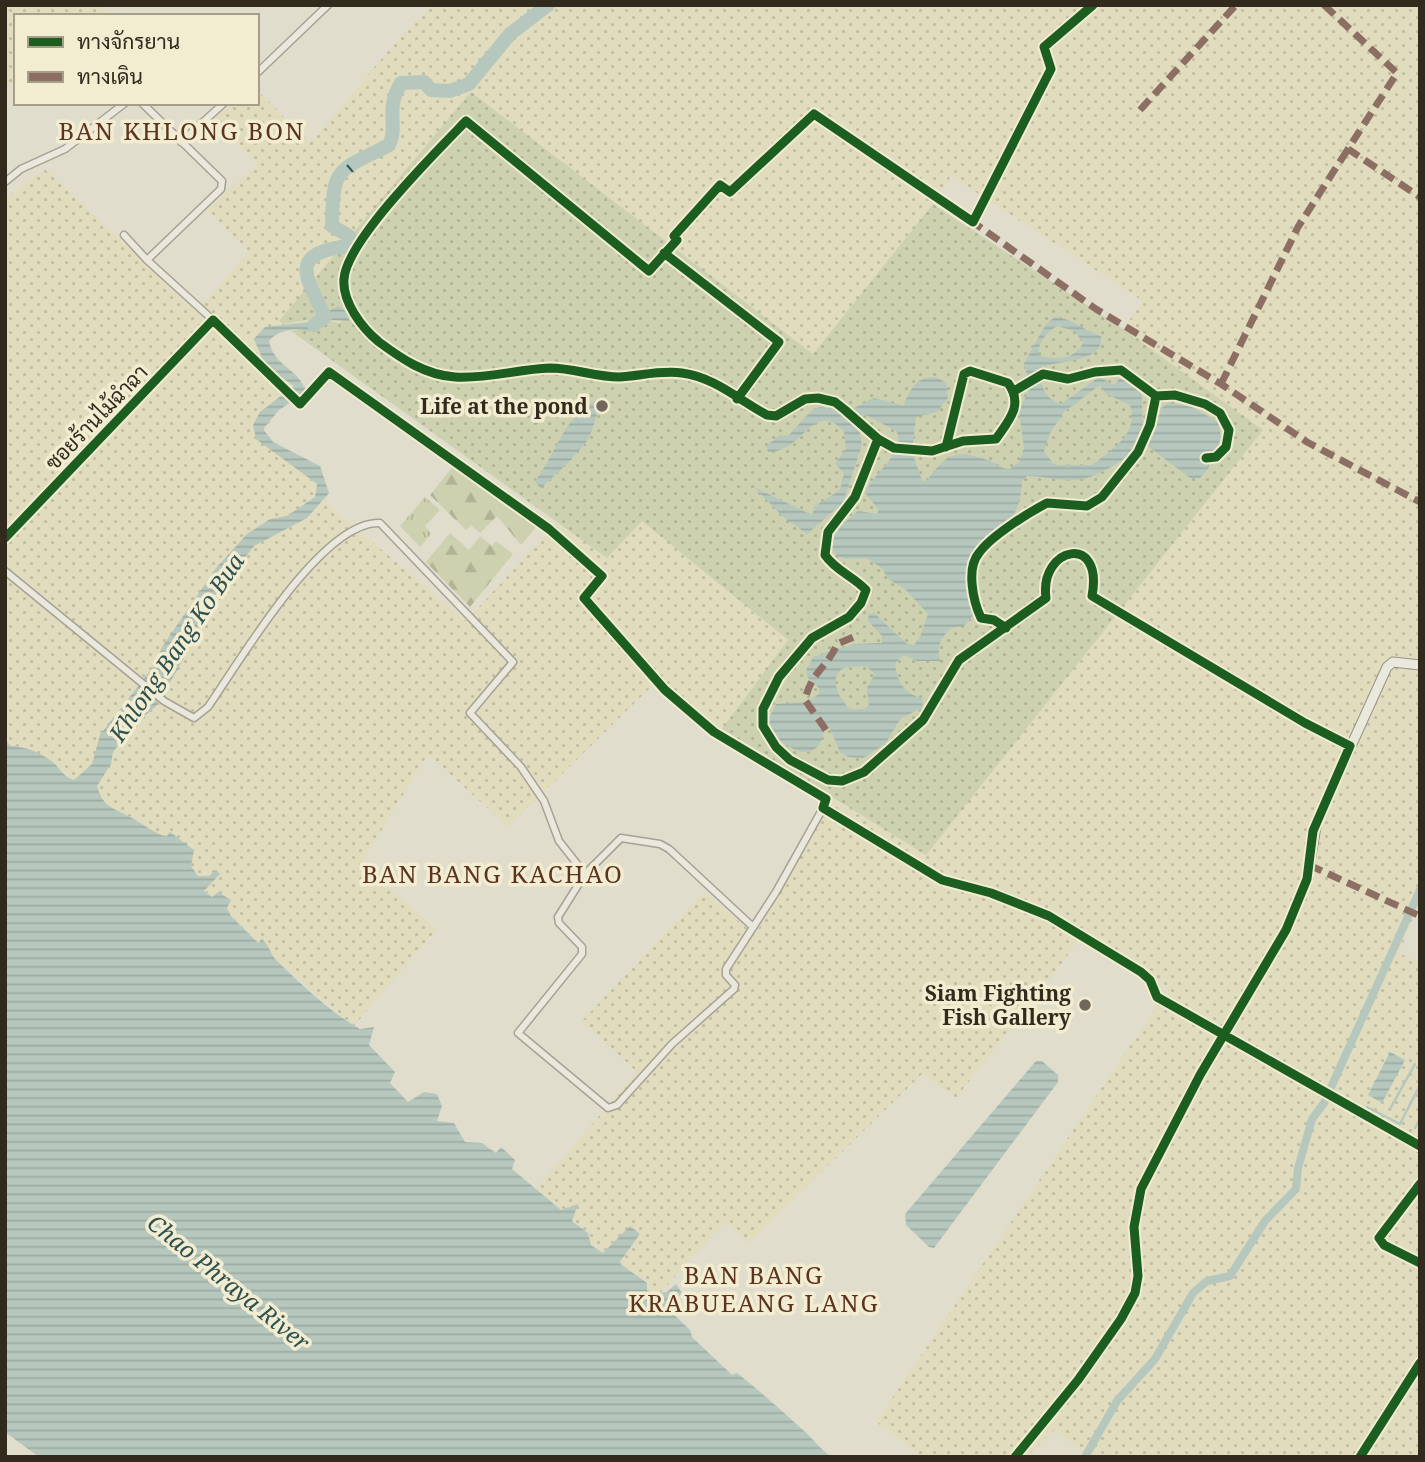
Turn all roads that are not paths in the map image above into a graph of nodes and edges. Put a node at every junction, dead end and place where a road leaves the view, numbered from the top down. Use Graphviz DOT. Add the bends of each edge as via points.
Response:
graph roads {
  1 [pos="328,5"];
  2 [pos="259,71"];
  3 [pos="122,105"];
  4 [pos="144,105"];
  5 [pos="222,105"];
  6 [pos="181,142"];
  7 [pos="5,182"];
  8 [pos="124,235"];
  9 [pos="147,260"];
  10 [pos="5,538"];
  11 [pos="5,571"];
  12 [pos="1420,665"];
  13 [pos="585,874"];
  14 [pos="753,927"];
  15 [pos="1222,1037"];
  16 [pos="1420,1146"];
  17 [pos="1420,1184"];
  18 [pos="1420,1263"];
  19 [pos="1420,1363"];
  20 [pos="1360,1457"];
  1 -- 2 [label="street"];
  3 -- 7 [label="street" via="65,149 21,169"];
  4 -- 6 [label="street"];
  5 -- 6 [label="street"];
  6 -- 9 [label="street" via="223,185"];
  8 -- 9 [label="street"];
  9 -- 10 [label="street, ซอยร้านไม้ฉำฉา" via="213,320"];
  11 -- 13 [label="street" via="188,717 201,715 309,564 359,525 380,523 513,662 470,713 521,767 544,801 559,841"];
  12 -- 15 [label="street" via="1393,662 1387,667 1317,821 1307,879 1286,930"];
  13 -- 14 [label="street" via="621,838 660,844"];
  13 -- 14 [label="street" via="558,917 582,947 582,954 518,1033 608,1108 617,1105 672,1044 734,989 726,969"];
  14 -- 15 [label="street" via="823,808 942,880 1049,916 1141,972 1157,997"];
  15 -- 16 [label="street"];
  17 -- 18 [label="street" via="1379,1238"];
  19 -- 20 [label="street"];
}
